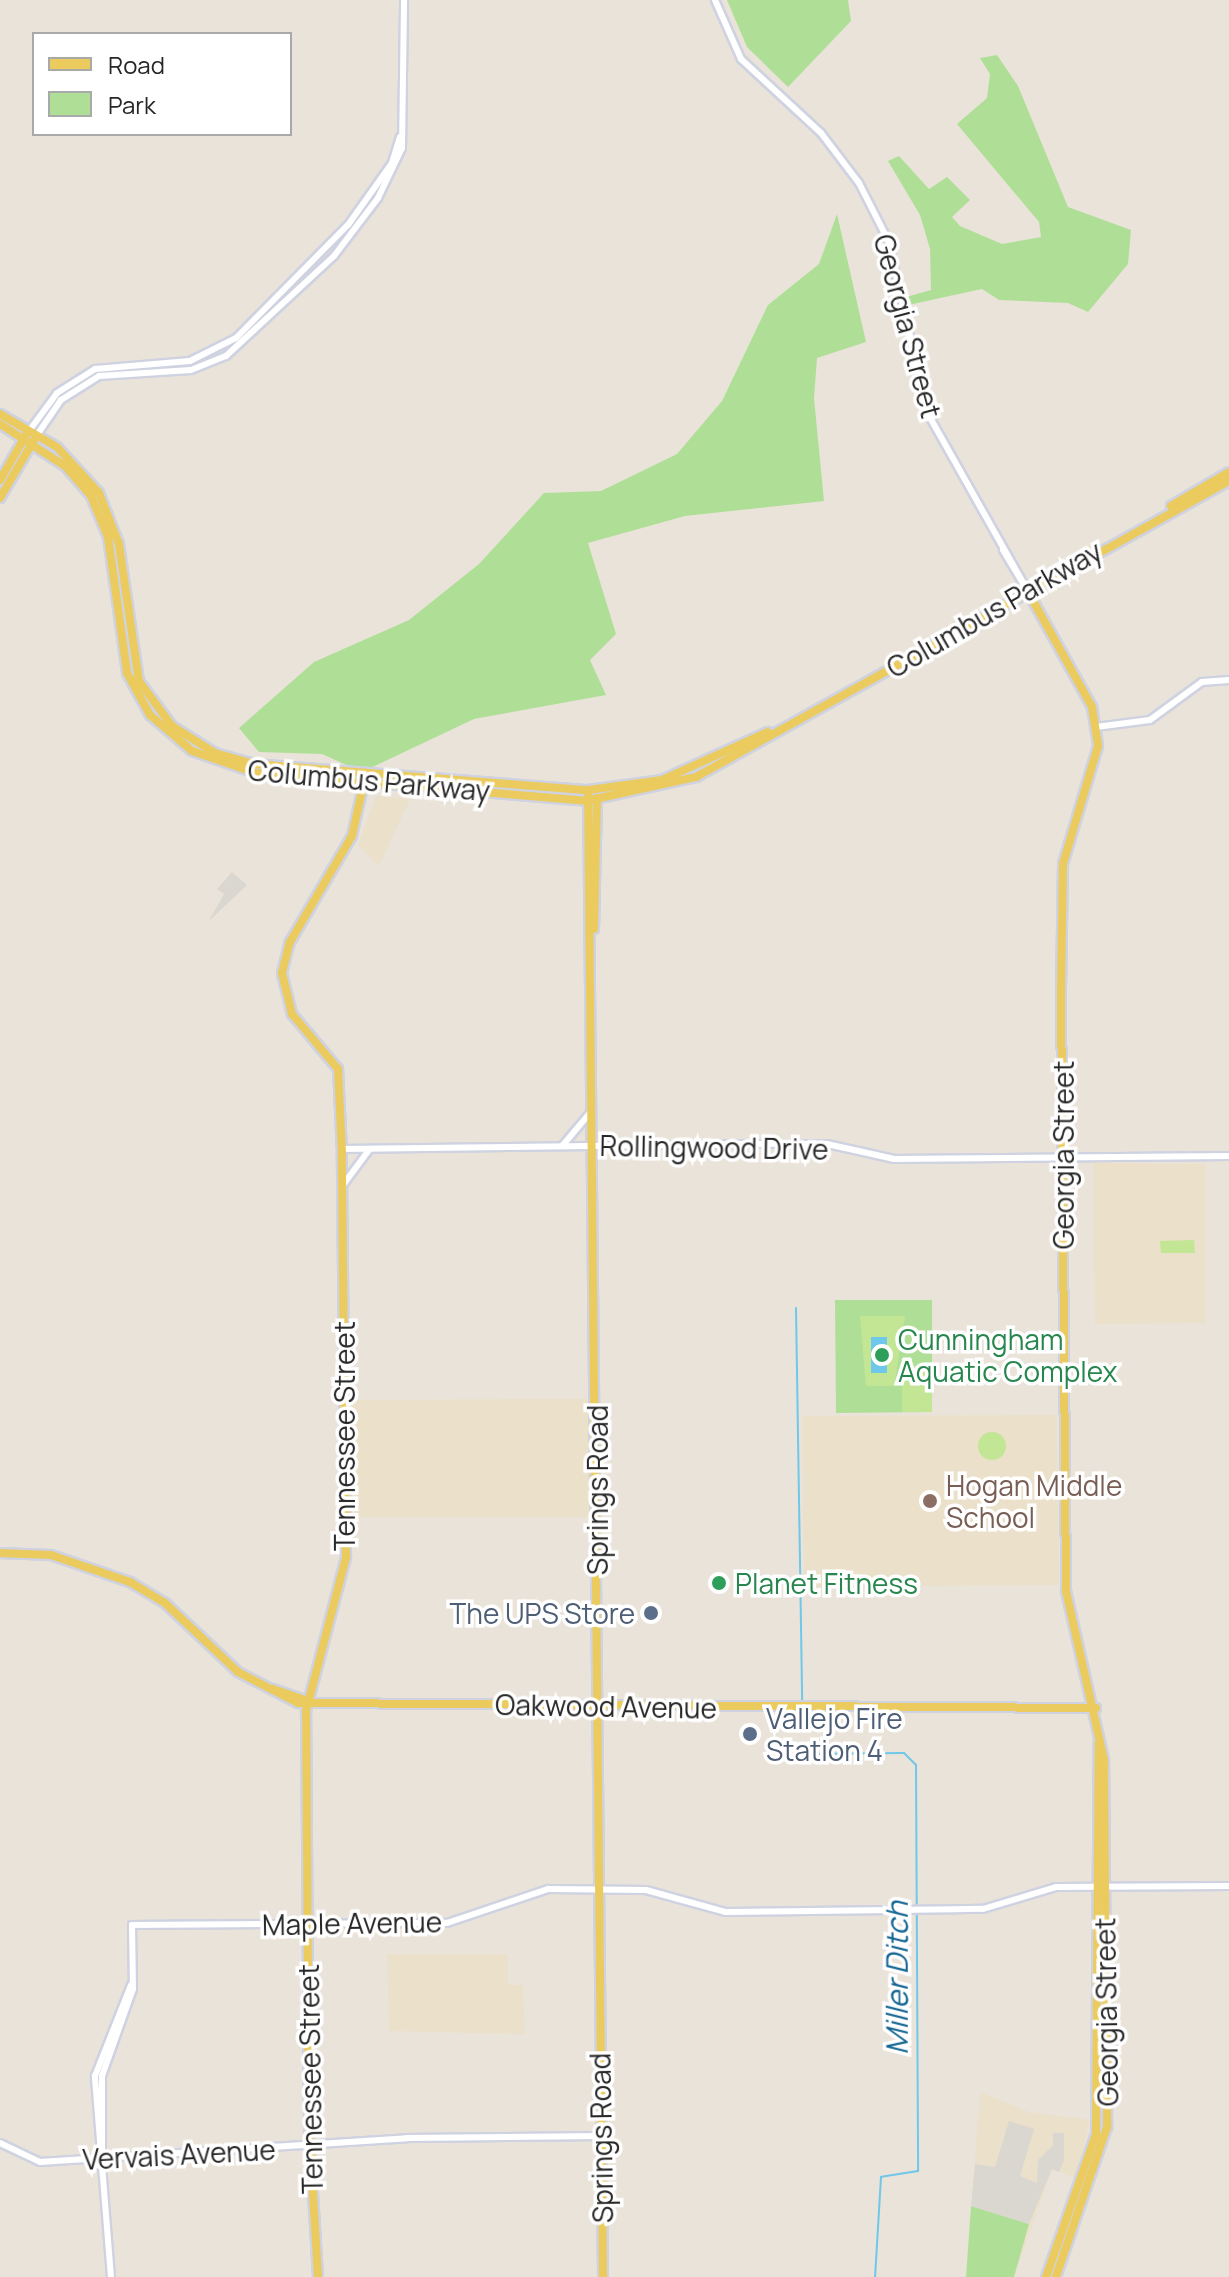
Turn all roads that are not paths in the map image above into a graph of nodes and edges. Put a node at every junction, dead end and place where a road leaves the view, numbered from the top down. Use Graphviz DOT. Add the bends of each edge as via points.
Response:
graph roads {
  1 [pos="404,0"];
  2 [pos="715,0"];
  3 [pos="0,414"];
  4 [pos="0,424"];
  5 [pos="31,437"];
  6 [pos="1229,472"];
  7 [pos="0,480"];
  8 [pos="1229,481"];
  9 [pos="0,498"];
  10 [pos="1155,518"];
  11 [pos="1027,590"];
  12 [pos="1229,680"];
  13 [pos="791,724"];
  14 [pos="1096,727"];
  15 [pos="366,778"];
  16 [pos="592,790"];
  17 [pos="586,801"];
  18 [pos="597,801"];
  19 [pos="592,944"];
  20 [pos="594,1104"];
  21 [pos="595,1145"];
  22 [pos="561,1146"];
  23 [pos="342,1149"];
  24 [pos="369,1150"];
  25 [pos="1229,1156"];
  26 [pos="1063,1158"];
  27 [pos="343,1187"];
  28 [pos="0,1553"];
  29 [pos="307,1701"];
  30 [pos="599,1703"];
  31 [pos="1096,1708"];
  32 [pos="1229,1886"];
  33 [pos="1100,1887"];
  34 [pos="600,1889"];
  35 [pos="308,1924"];
  36 [pos="601,2136"];
  37 [pos="0,2143"];
  38 [pos="309,2147"];
  39 [pos="102,2158"];
  40 [pos="111,2277"];
  41 [pos="318,2277"];
  42 [pos="603,2277"];
  43 [pos="1046,2277"];
  44 [pos="1056,2277"];
  1 -- 5 [label="street" via="404,126 395,168 354,231 237,349 191,370 99,376 61,400"];
  2 -- 11 [label="street, Georgia Street" via="741,59 821,133 860,185 890,248 928,414"];
  3 -- 5 [label="main road, Columbus Parkway"];
  4 -- 5 [label="main road, Columbus Parkway"];
  5 -- 7 [label="main road"];
  5 -- 9 [label="main road"];
  5 -- 15 [label="main road, Columbus Parkway" via="65,466 99,512 127,673 159,724 192,751 228,767"];
  6 -- 10 [label="main road, Columbus Parkway"];
  8 -- 10 [label="main road, Columbus Parkway"];
  10 -- 11 [label="main road, Columbus Parkway"];
  11 -- 13 [label="main road, Columbus Parkway"];
  11 -- 14 [label="main road, Georgia Street"];
  12 -- 14 [label="street" via="1202,682 1150,720"];
  13 -- 16 [label="main road, Columbus Parkway" via="662,780"];
  13 -- 18 [label="main road, Columbus Parkway" via="668,789"];
  14 -- 26 [label="main road, Georgia Street" via="1097,755 1061,879"];
  15 -- 16 [label="main road, Columbus Parkway"];
  15 -- 17 [label="main road, Columbus Parkway"];
  15 -- 23 [label="main road, Tennessee Street" via="352,836 290,942 282,973 292,1014 338,1069"];
  16 -- 17 [label="main road, Springs Road"];
  16 -- 18 [label="main road, Springs Road"];
  17 -- 18 [label="main road, Columbus Parkway"];
  17 -- 19 [label="main road, Springs Road"];
  18 -- 19 [label="main road, Springs Road"];
  19 -- 20 [label="main road, Springs Road"];
  20 -- 21 [label="main road, Springs Road"];
  20 -- 22 [label="street"];
  21 -- 22 [label="street, Rollingwood Drive"];
  21 -- 26 [label="street, Rollingwood Drive" via="827,1144 881,1159"];
  21 -- 30 [label="main road, Springs Road"];
  22 -- 24 [label="street, Rollingwood Drive"];
  23 -- 24 [label="street, Rollingwood Drive"];
  23 -- 27 [label="main road, Tennessee Street"];
  24 -- 27 [label="street"];
  25 -- 26 [label="street, Rollingwood Drive"];
  26 -- 31 [label="main road, Georgia Street" via="1066,1591"];
  27 -- 29 [label="main road, Tennessee Street" via="347,1544"];
  28 -- 29 [label="main road, Oakwood Avenue" via="51,1555 130,1582 165,1603 226,1663"];
  29 -- 30 [label="main road, Oakwood Avenue"];
  29 -- 35 [label="main road, Tennessee Street"];
  30 -- 31 [label="main road, Oakwood Avenue"];
  30 -- 34 [label="main road, Springs Road"];
  31 -- 33 [label="main road, Georgia Street"];
  32 -- 33 [label="street, Maple Avenue"];
  33 -- 34 [label="street, Maple Avenue" via="1046,1889 997,1908 705,1911 646,1890"];
  33 -- 43 [label="main road, Georgia Street" via="1096,2134"];
  33 -- 44 [label="main road, Georgia Street" via="1107,2129"];
  34 -- 35 [label="street, Maple Avenue" via="520,1893 447,1923"];
  34 -- 36 [label="main road, Springs Road"];
  35 -- 38 [label="main road, Tennessee Street"];
  35 -- 39 [label="street, Maple Avenue" via="132,1925 131,1985 103,2064"];
  36 -- 38 [label="street, Vervais Avenue" via="407,2138"];
  36 -- 42 [label="main road, Springs Road"];
  37 -- 39 [label="street, Vervais Avenue" via="28,2161"];
  38 -- 39 [label="street, Vervais Avenue"];
  38 -- 41 [label="main road, Tennessee Street"];
  39 -- 40 [label="street"];
}
